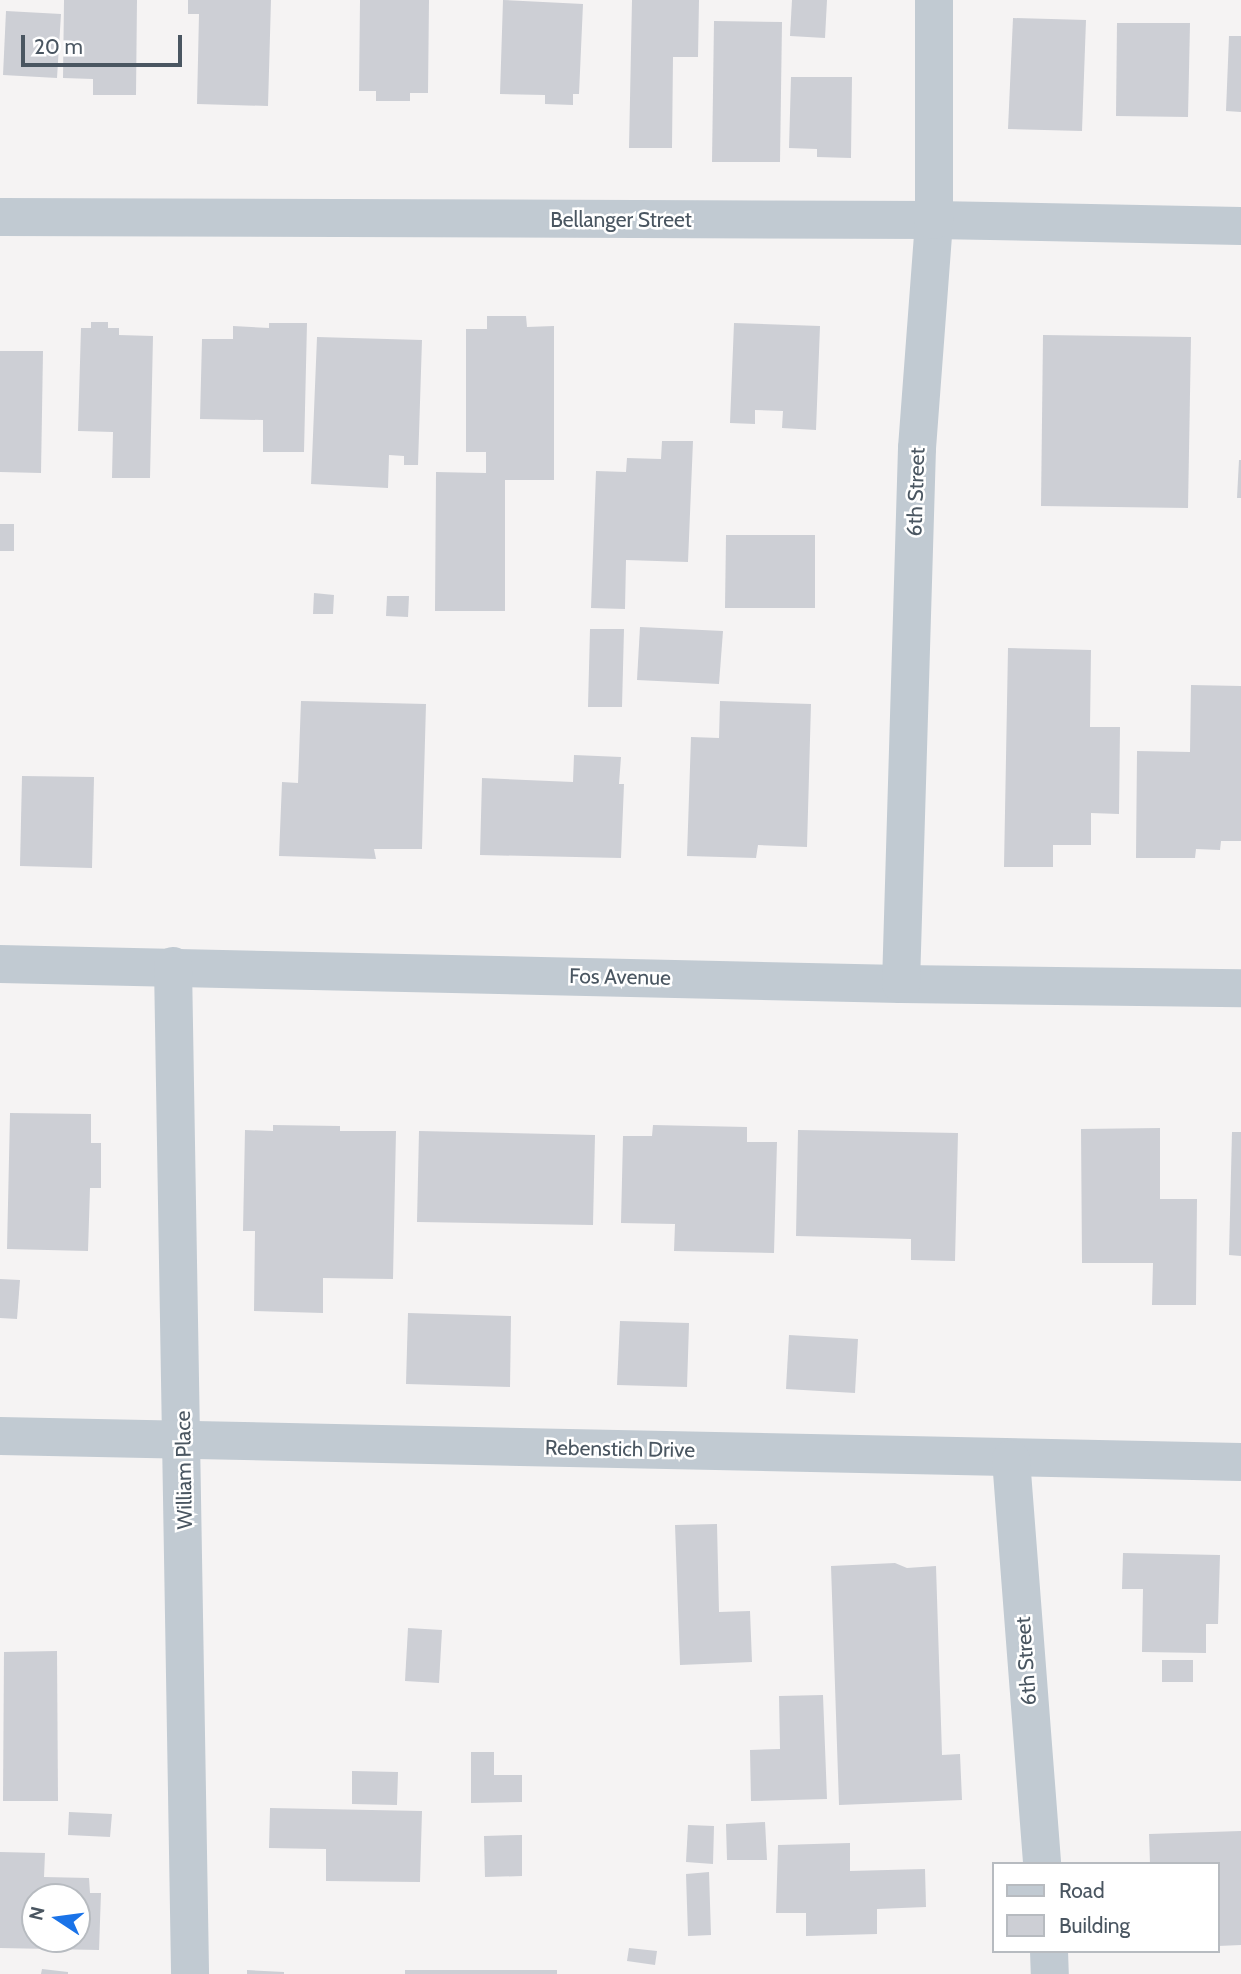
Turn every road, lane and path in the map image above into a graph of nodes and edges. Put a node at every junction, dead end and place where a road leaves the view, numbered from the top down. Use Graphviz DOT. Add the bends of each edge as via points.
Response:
graph roads {
  1 [pos="934,0"];
  2 [pos="0,217"];
  3 [pos="934,220"];
  4 [pos="1241,226"];
  5 [pos="0,964"];
  6 [pos="173,966"];
  7 [pos="901,984"];
  8 [pos="1241,988"];
  9 [pos="0,1436"];
  10 [pos="184,1439"];
  11 [pos="1011,1459"];
  12 [pos="1241,1462"];
  13 [pos="1042,1862"];
  14 [pos="1049,1953"];
  15 [pos="190,1974"];
  16 [pos="1050,1974"];
  1 -- 3 [label="street, 6th Street"];
  2 -- 3 [label="street, Bellanger Street"];
  3 -- 4 [label="street, Bellanger Street"];
  3 -- 7 [label="street, 6th Street" via="917,448"];
  5 -- 6 [label="street, Fos Avenue"];
  6 -- 7 [label="street, Fos Avenue"];
  6 -- 10 [label="street, William Place"];
  7 -- 8 [label="street, Fos Avenue"];
  9 -- 10 [label="street, Rebenstich Drive"];
  10 -- 11 [label="street, Rebenstich Drive"];
  10 -- 15 [label="street, William Place"];
  11 -- 12 [label="street, Rebenstich Drive"];
  11 -- 13 [label="street, 6th Street"];
  14 -- 16 [label="street"];
}
